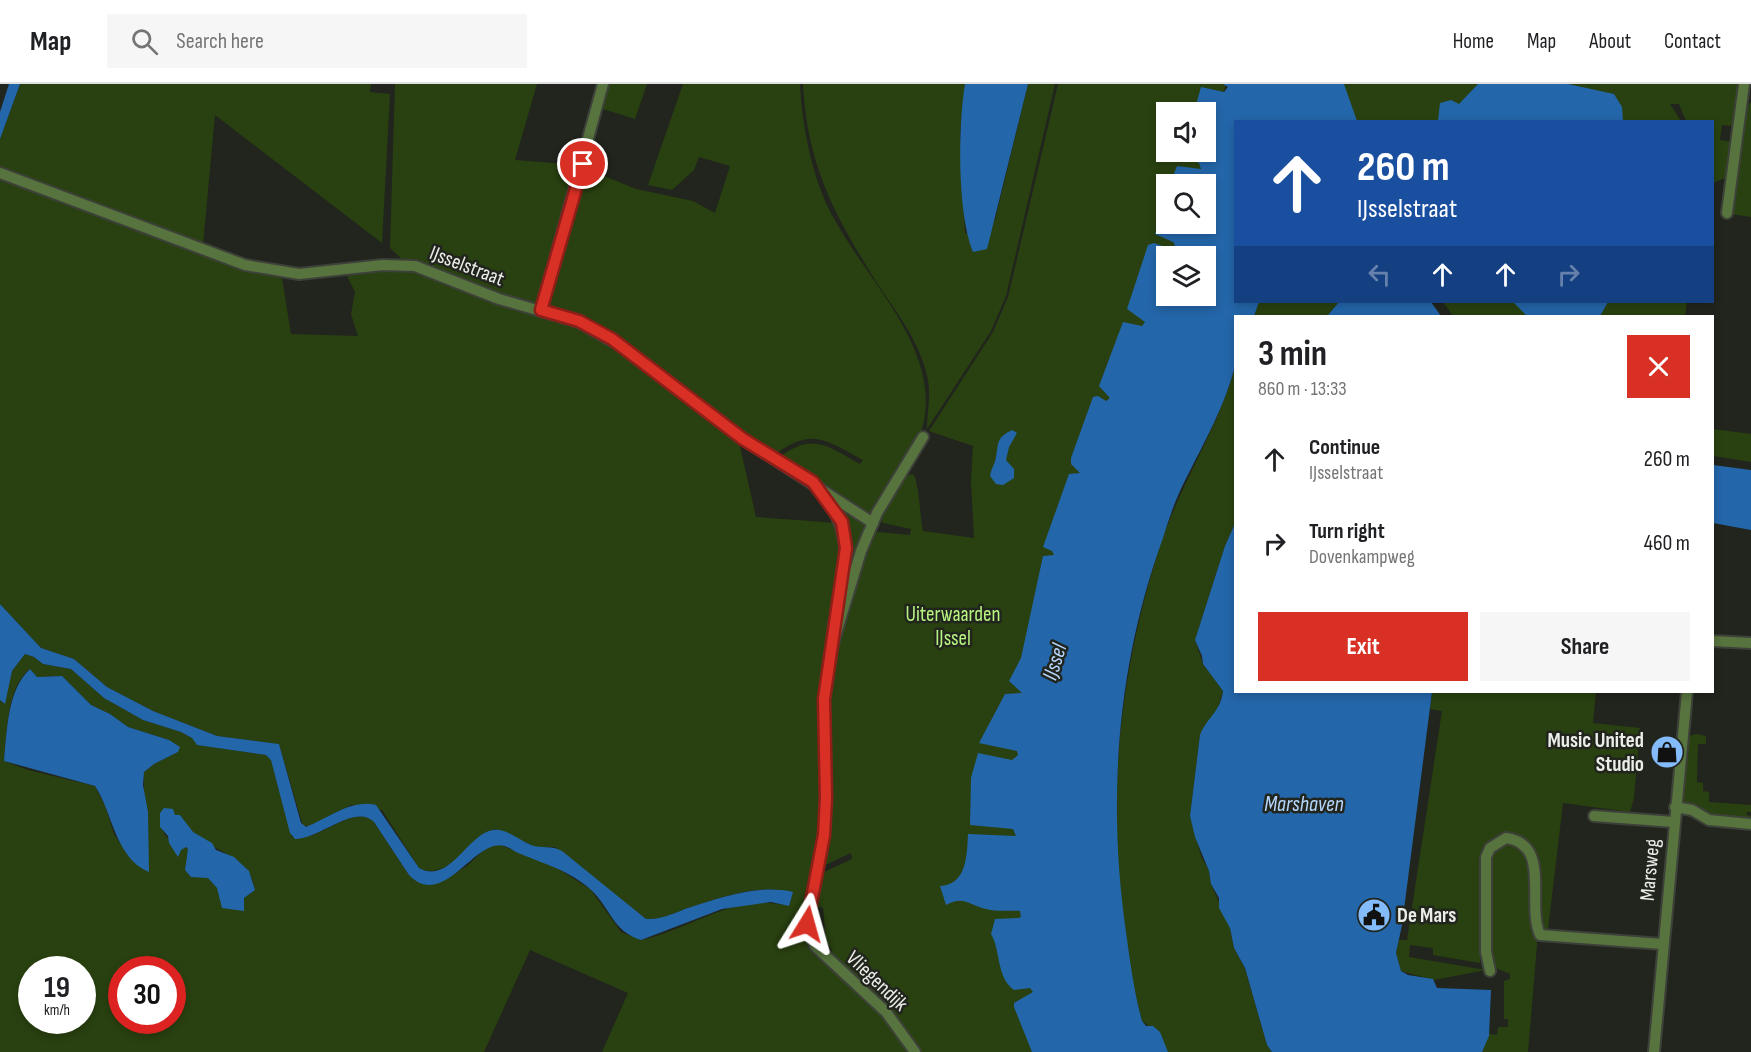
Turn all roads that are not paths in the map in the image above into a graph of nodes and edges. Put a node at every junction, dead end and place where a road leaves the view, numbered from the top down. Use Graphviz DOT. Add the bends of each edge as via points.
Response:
graph roads {
  1 [pos="603,84"];
  2 [pos="1746,89"];
  3 [pos="0,173"];
  4 [pos="1727,213"];
  5 [pos="541,310"];
  6 [pos="923,437"];
  7 [pos="813,482"];
  8 [pos="873,523"];
  9 [pos="1714,641"];
  10 [pos="1751,643"];
  11 [pos="832,647"];
  12 [pos="1687,693"];
  13 [pos="1676,807"];
  14 [pos="1594,816"];
  15 [pos="1674,822"];
  16 [pos="1751,824"];
  17 [pos="1662,944"];
  18 [pos="1490,972"];
  19 [pos="915,1052"];
  20 [pos="1654,1052"];
  1 -- 5 [label="street"];
  2 -- 4 [label="street"];
  3 -- 5 [label="street, IJsselstraat" via="245,265 299,274 416,266 499,299"];
  5 -- 7 [label="street, IJsselstraat" via="597,330 743,439"];
  6 -- 8 [label="street"];
  7 -- 8 [label="street, IJsselstraat"];
  7 -- 11 [label="street, IJsselstraat" via="842,522 845,538"];
  8 -- 11 [label="street"];
  9 -- 10 [label="street"];
  11 -- 19 [label="street, Vliegendijk" via="824,699 824,835 809,903 808,930 815,946 886,1012"];
  12 -- 13 [label="street, Marsweg"];
  13 -- 15 [label="street, Marsweg"];
  13 -- 16 [label="street" via="1692,810 1709,820"];
  14 -- 15 [label="street"];
  15 -- 17 [label="street, Marsweg"];
  17 -- 18 [label="street" via="1540,934 1530,849 1523,842 1506,838 1491,848 1486,857 1486,952"];
  17 -- 20 [label="street, Marsweg"];
}
